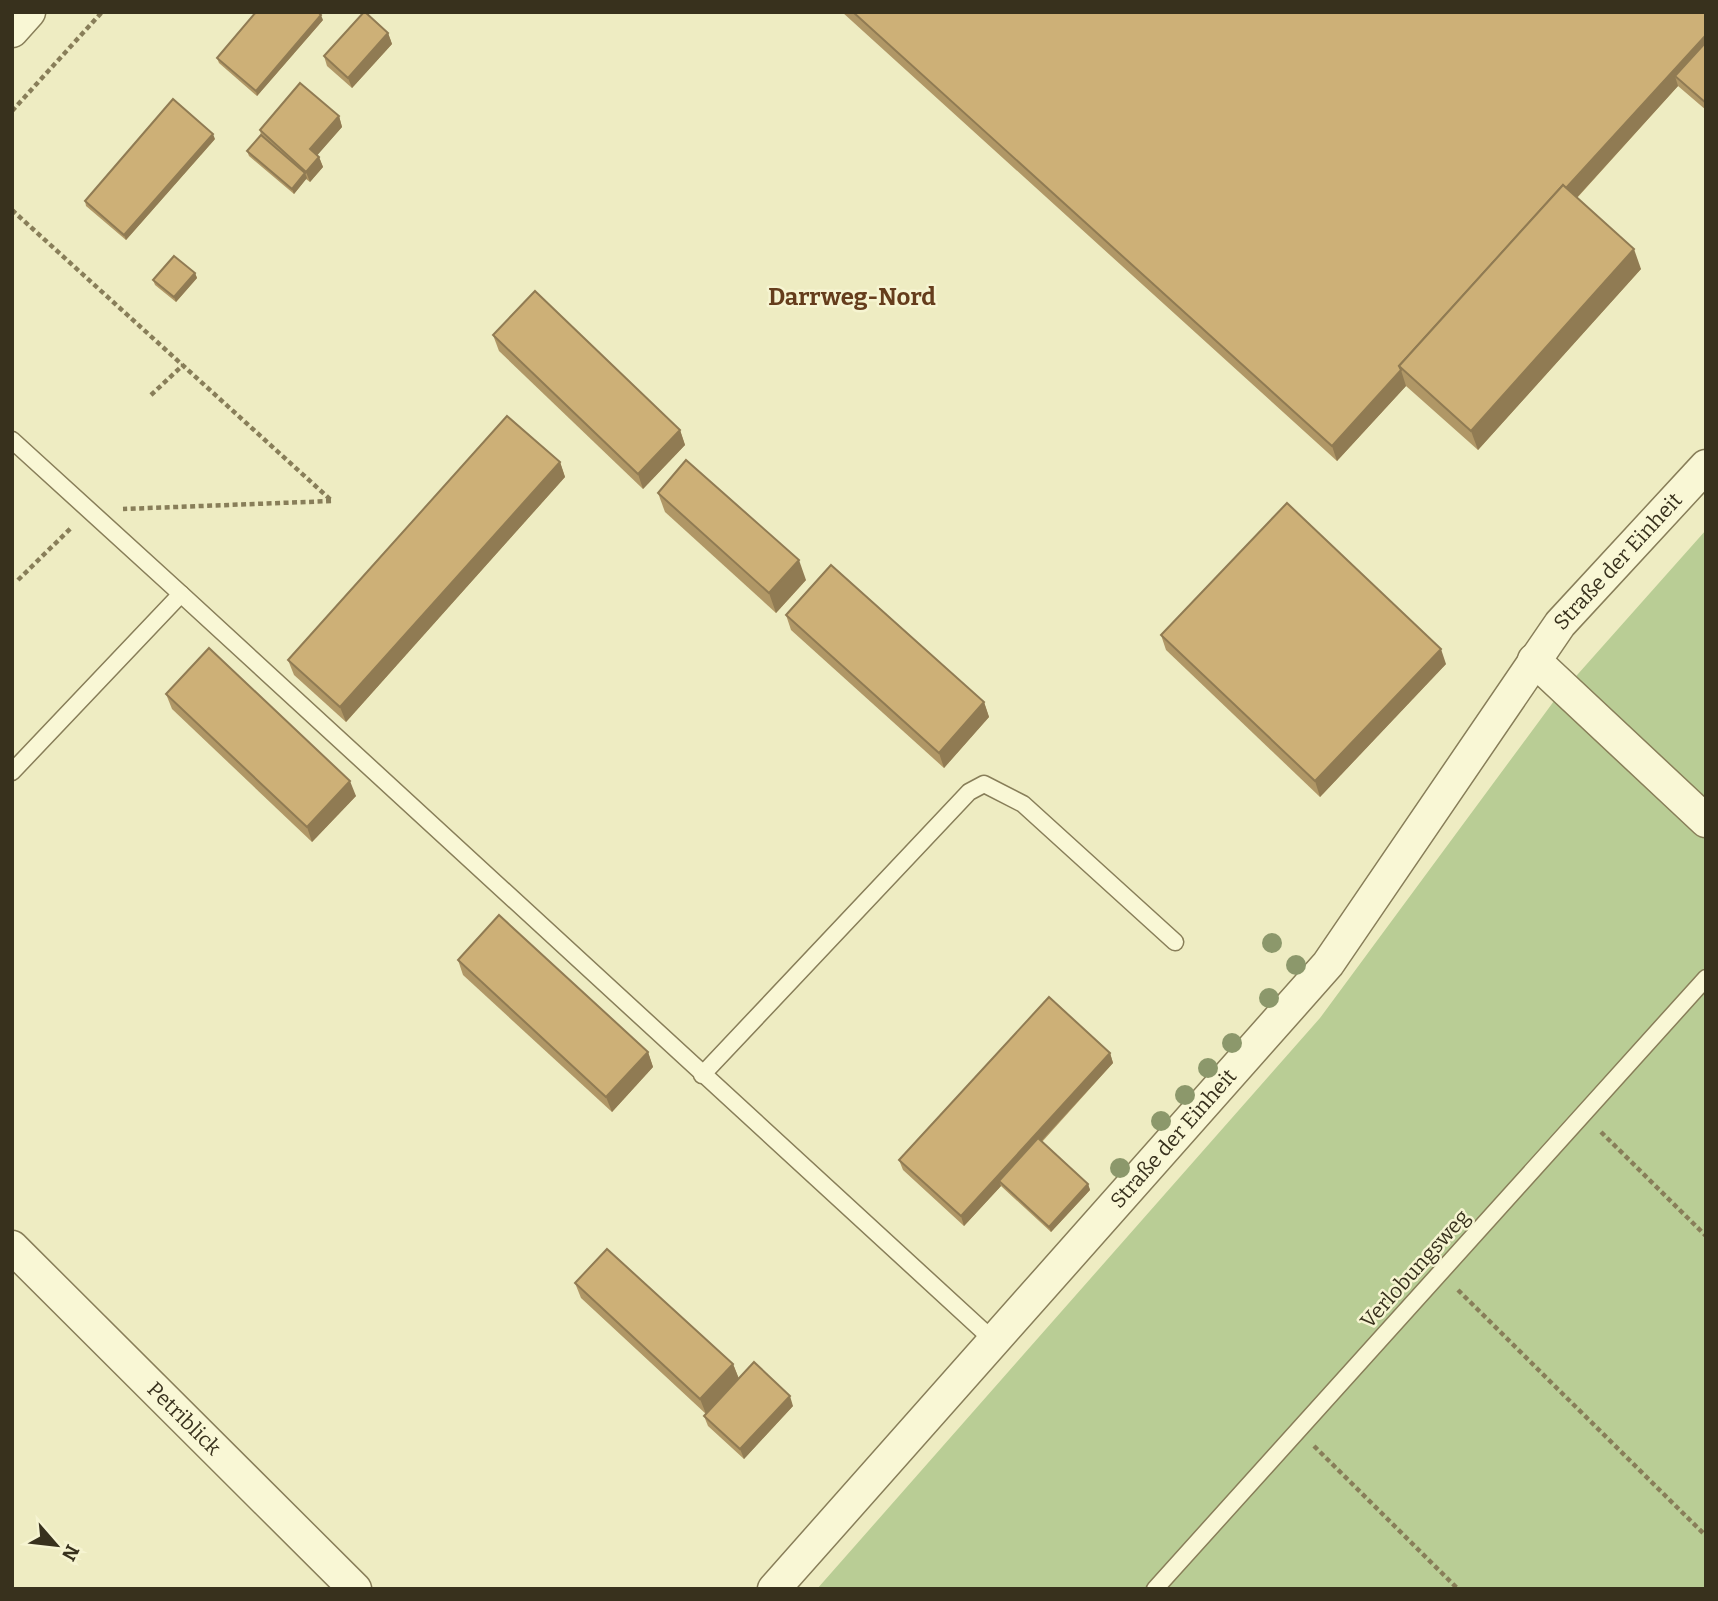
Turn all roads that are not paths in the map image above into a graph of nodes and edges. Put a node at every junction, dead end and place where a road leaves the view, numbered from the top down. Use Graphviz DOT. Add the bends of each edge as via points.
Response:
graph roads {
  1 [pos="29,12"];
  2 [pos="12,31"];
  3 [pos="12,440"];
  4 [pos="1706,467"];
  5 [pos="181,594"];
  6 [pos="1534,660"];
  7 [pos="12,772"];
  8 [pos="1706,821"];
  9 [pos="1174,942"];
  10 [pos="1706,978"];
  11 [pos="702,1075"];
  12 [pos="12,1247"];
  13 [pos="995,1340"];
  14 [pos="355,1589"];
  15 [pos="774,1589"];
  16 [pos="1155,1589"];
  1 -- 2 [label="street"];
  3 -- 5 [label="lane"];
  4 -- 6 [label="street, Straße der Einheit" via="1560,624"];
  5 -- 7 [label="lane"];
  5 -- 11 [label="lane"];
  6 -- 8 [label="street"];
  6 -- 13 [label="street, Straße der Einheit" via="1328,964"];
  9 -- 11 [label="lane" via="1023,804 984,784 969,792"];
  10 -- 16 [label="lane, Verlobungsweg"];
  11 -- 13 [label="lane"];
  12 -- 14 [label="street, Petriblick"];
  13 -- 15 [label="street, Straße der Einheit"];
}
